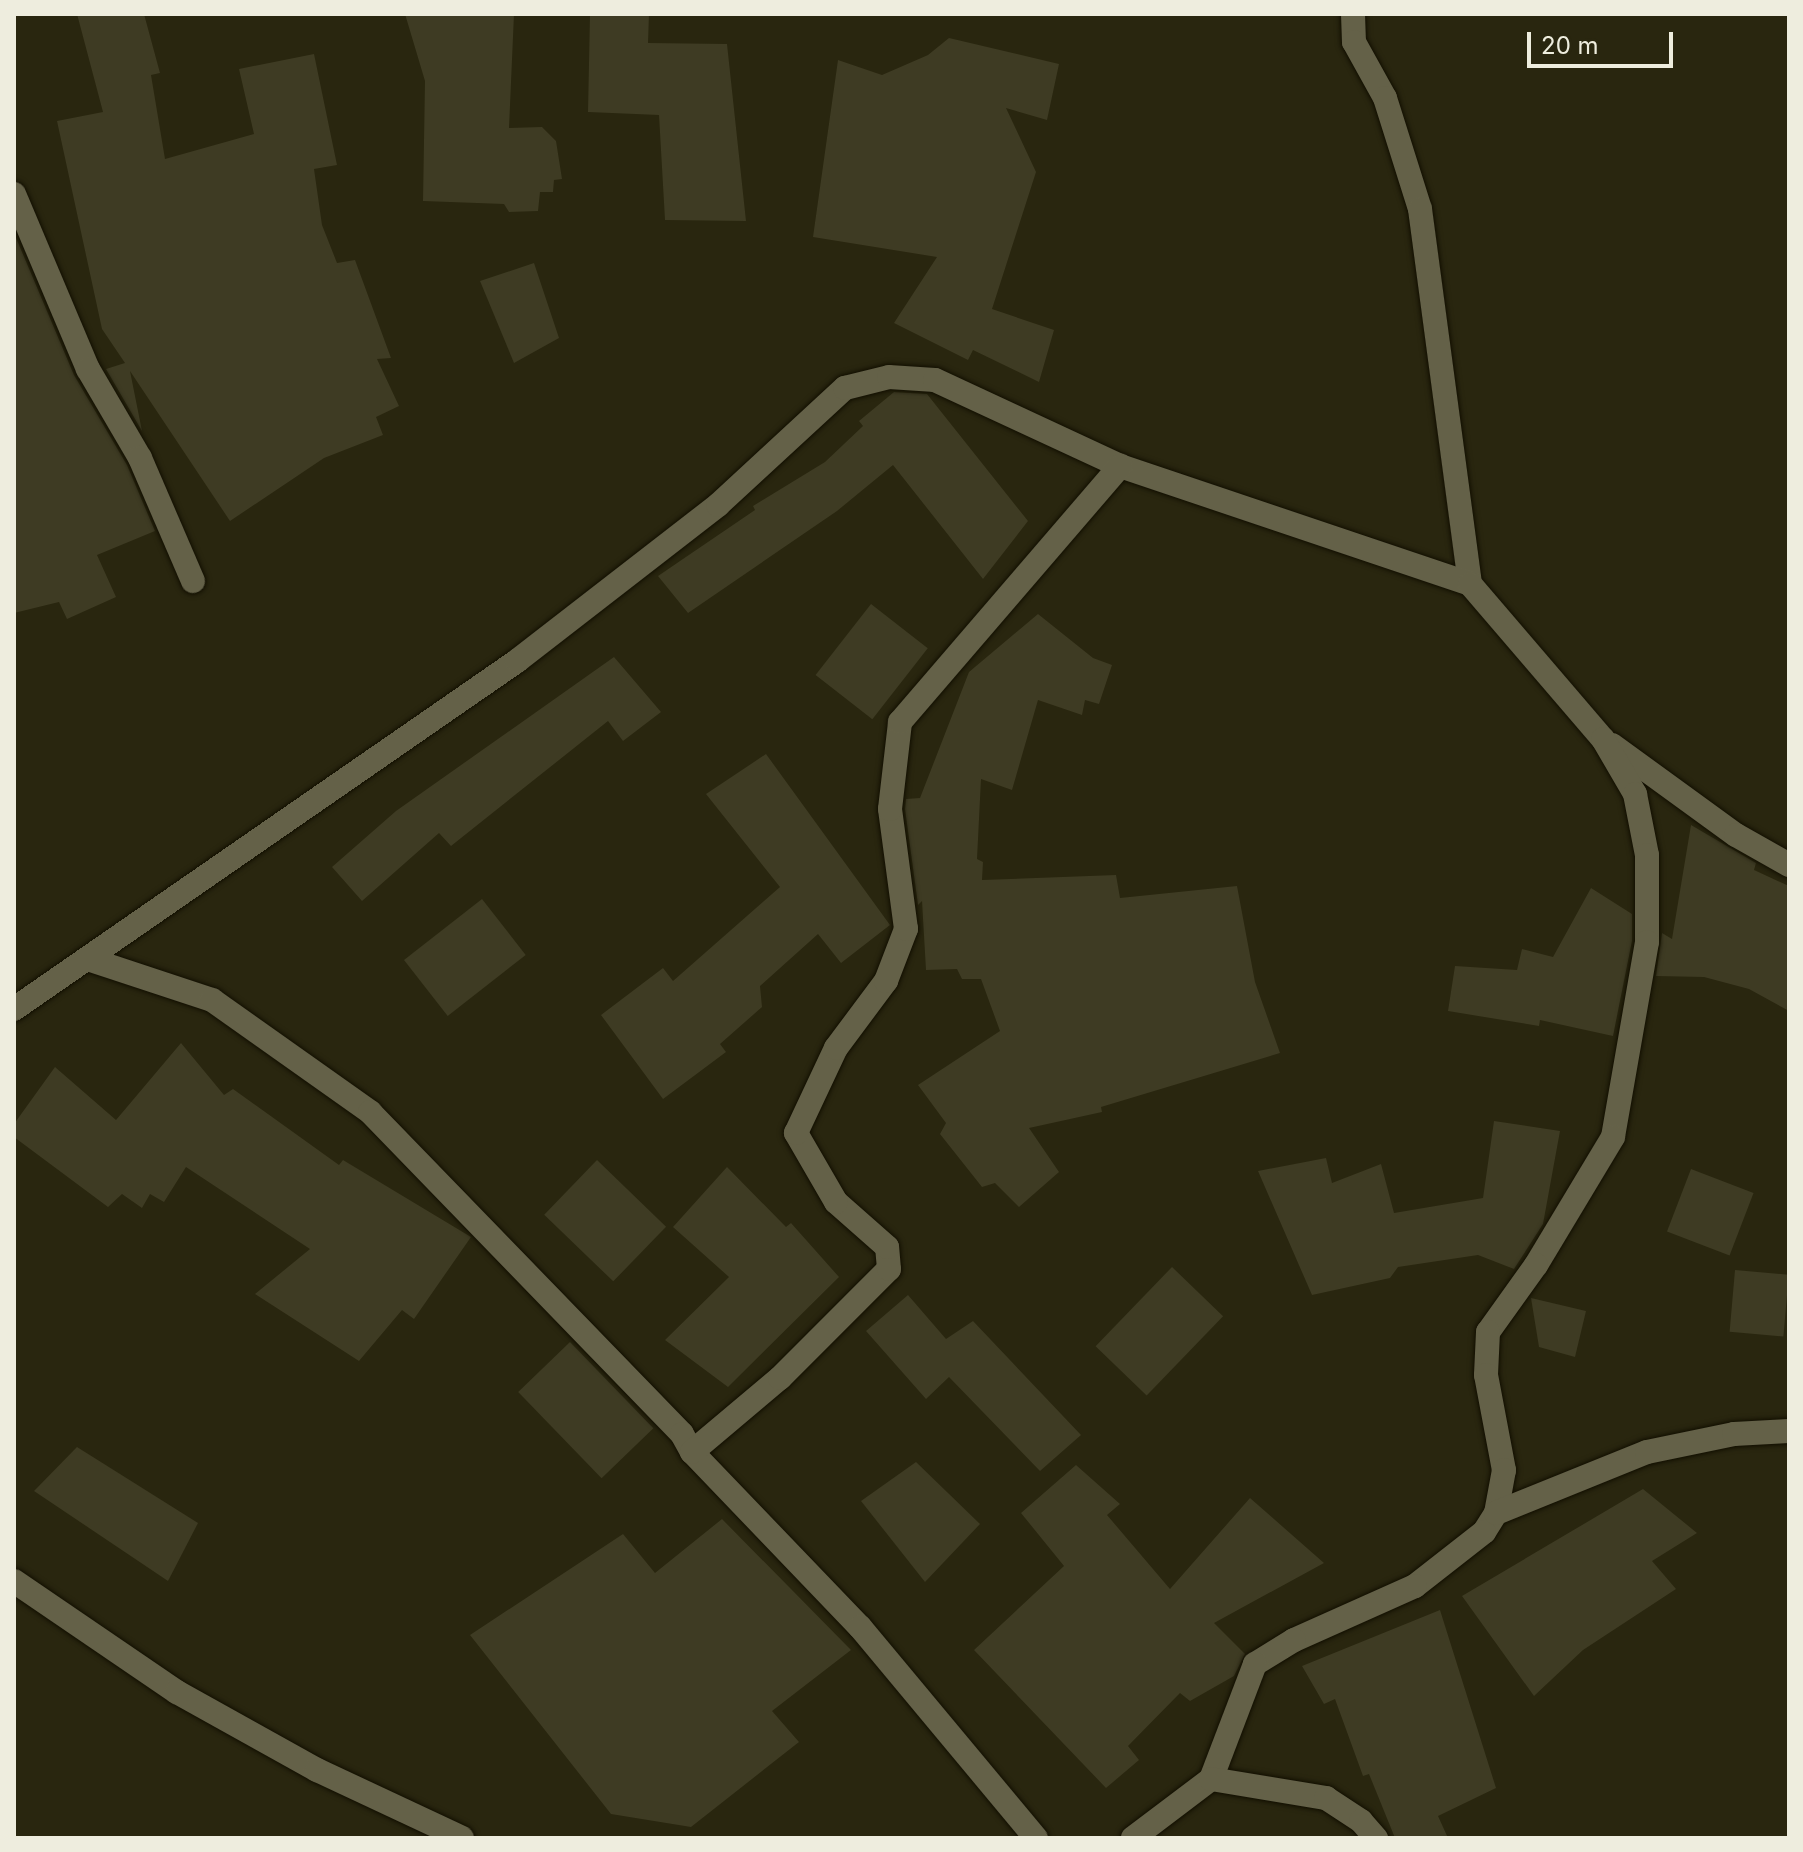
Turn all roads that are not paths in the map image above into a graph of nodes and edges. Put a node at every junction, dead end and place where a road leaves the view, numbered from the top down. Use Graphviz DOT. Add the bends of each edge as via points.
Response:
graph roads {
  1 [pos="1353,14"];
  2 [pos="14,194"];
  3 [pos="1120,466"];
  4 [pos="193,581"];
  5 [pos="1470,584"];
  6 [pos="1603,739"];
  7 [pos="1789,865"];
  8 [pos="88,959"];
  9 [pos="14,1009"];
  10 [pos="1789,1431"];
  11 [pos="692,1452"];
  12 [pos="1496,1513"];
  13 [pos="14,1581"];
  14 [pos="1211,1779"];
  15 [pos="462,1838"];
  16 [pos="1036,1838"];
  17 [pos="1133,1838"];
  18 [pos="1376,1838"];
  1 -- 5 [label="street" via="1354,42 1385,98 1420,209"];
  2 -- 4 [label="street" via="88,369 140,458"];
  3 -- 5 [label="street"];
  3 -- 8 [label="street" via="935,380 889,377 845,388 718,505 517,661"];
  3 -- 11 [label="street" via="900,722 890,809 906,929 886,981 836,1048 796,1133 836,1202 887,1247 889,1269 780,1378"];
  5 -- 6 [label="street"];
  6 -- 7 [label="street" via="1736,835"];
  6 -- 12 [label="street" via="1635,794 1647,855 1647,942 1613,1137 1536,1265 1488,1332 1486,1375 1504,1470"];
  8 -- 9 [label="street"];
  8 -- 11 [label="street" via="212,1000 370,1112 682,1434"];
  10 -- 12 [label="street" via="1734,1434 1647,1452"];
  11 -- 16 [label="street" via="860,1627"];
  12 -- 14 [label="street" via="1465,1551 1415,1586 1294,1640 1255,1664"];
  13 -- 15 [label="street" via="177,1692 317,1770"];
  14 -- 17 [label="street"];
  14 -- 18 [label="street" via="1326,1798"];
}
